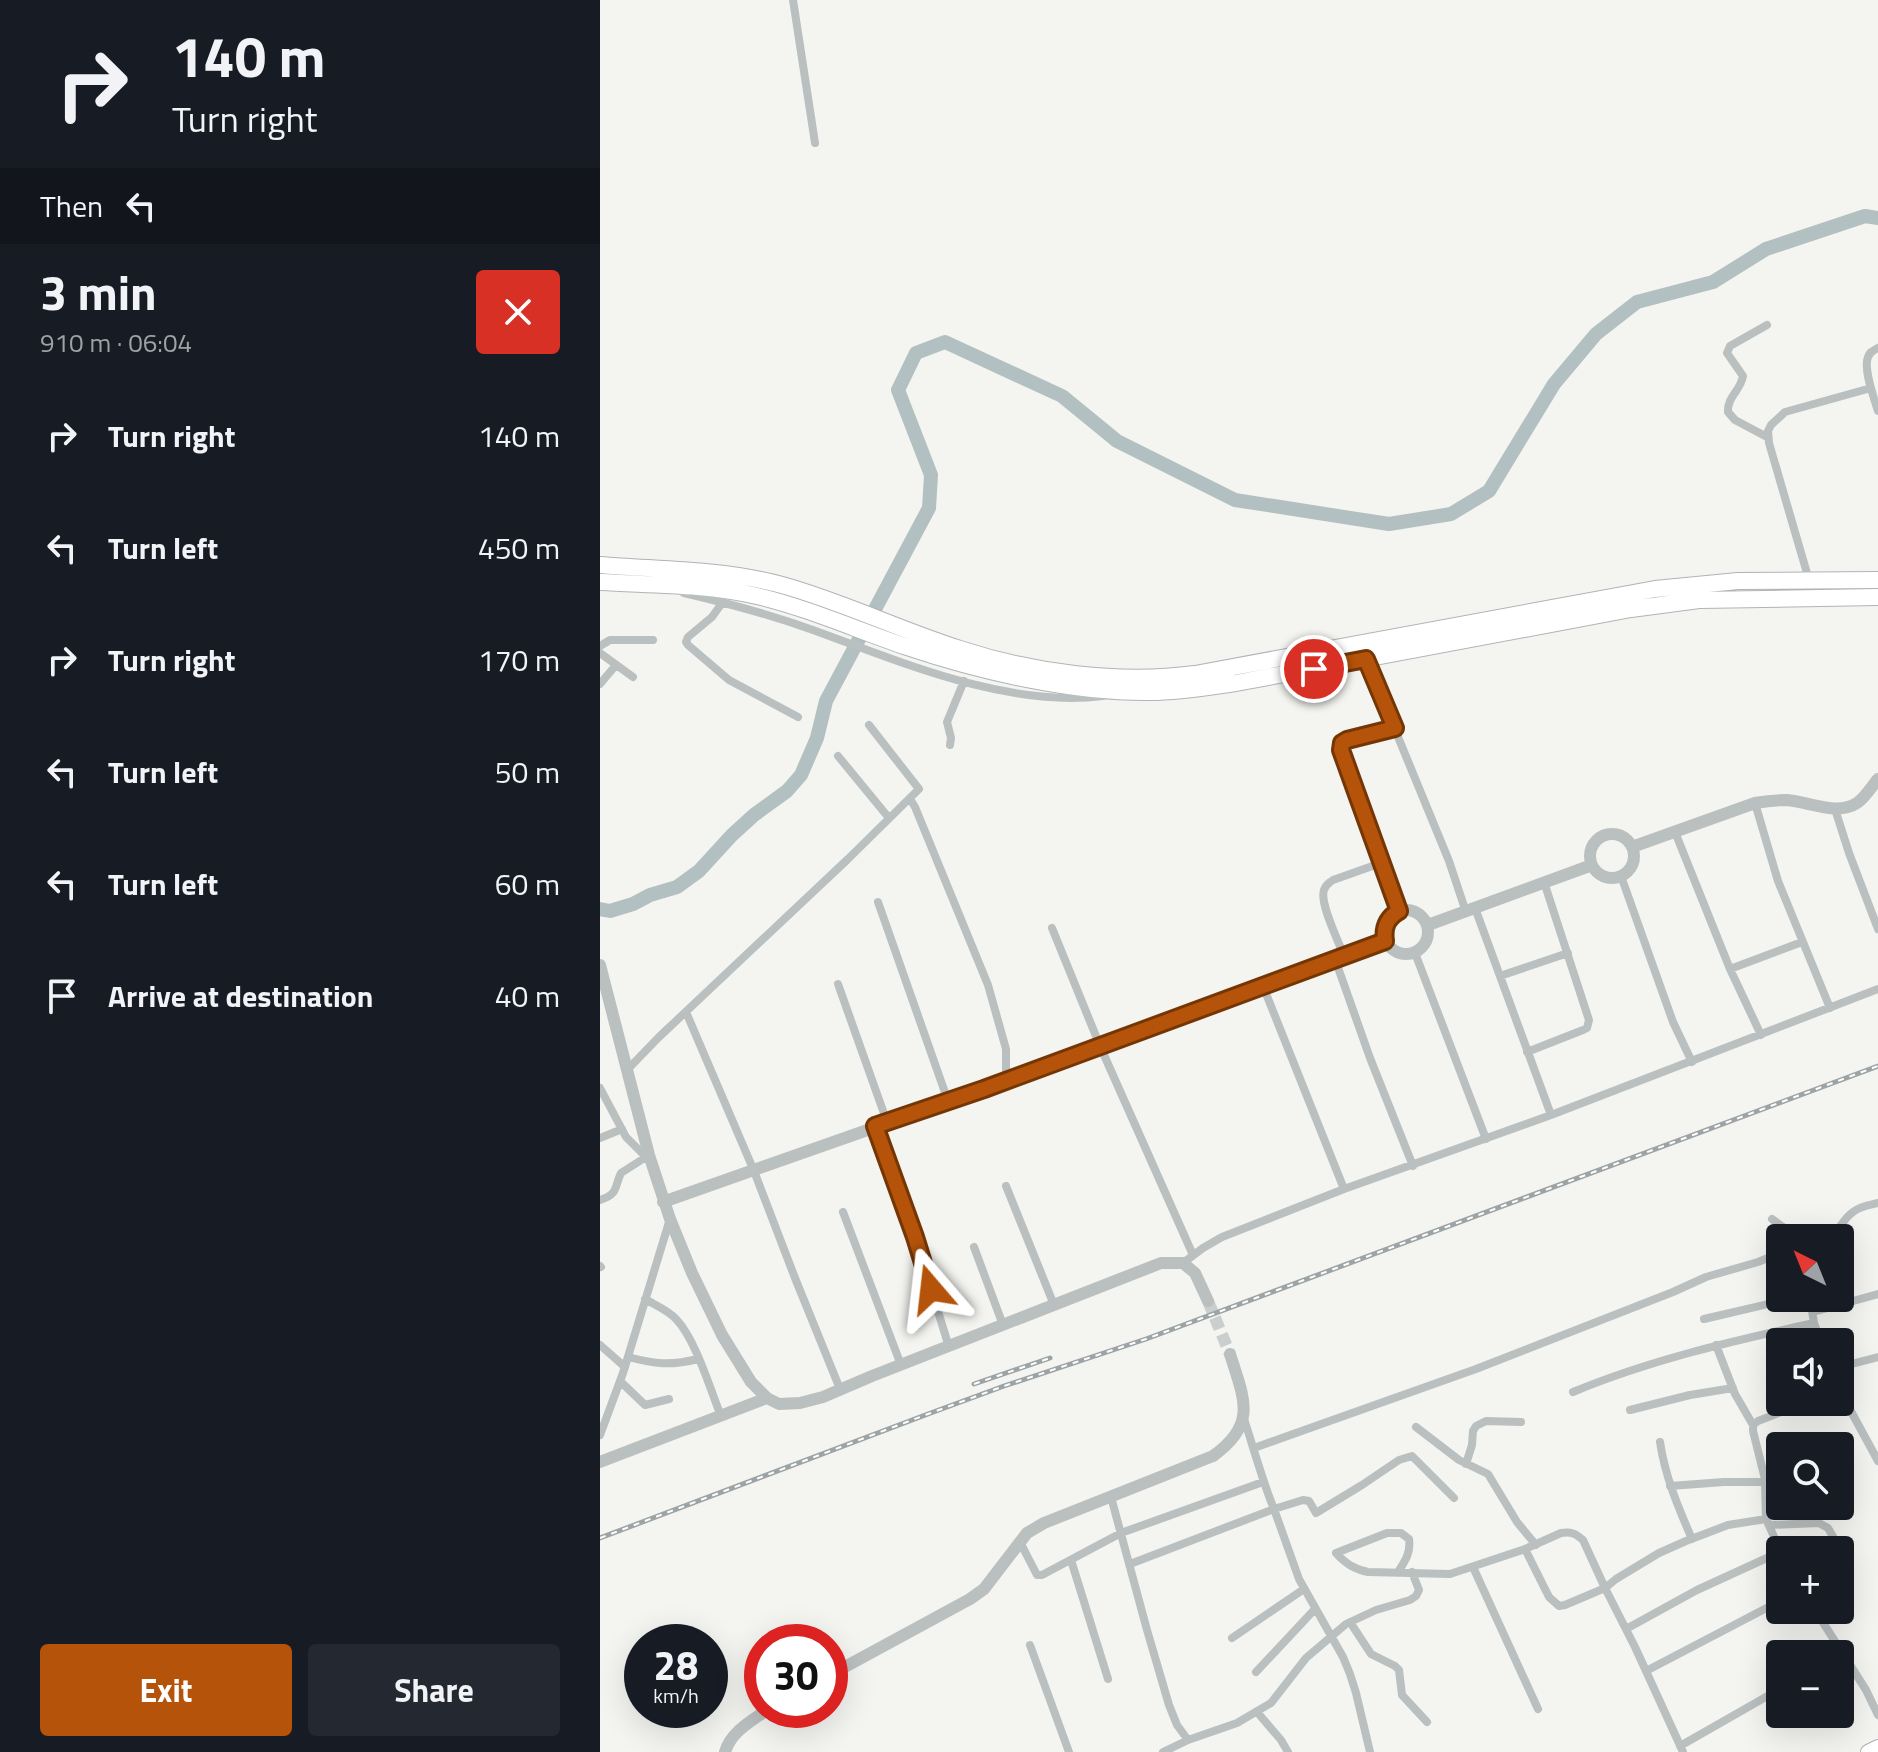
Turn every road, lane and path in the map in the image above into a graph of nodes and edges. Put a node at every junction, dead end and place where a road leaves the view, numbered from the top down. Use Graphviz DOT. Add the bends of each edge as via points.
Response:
graph roads {
  1 [pos="793,0"];
  2 [pos="815,143"];
  3 [pos="1767,325"];
  4 [pos="1878,348"];
  5 [pos="1871,388"];
  6 [pos="1878,411"];
  7 [pos="1767,437"];
  8 [pos="600,565"];
  9 [pos="1875,577"];
  10 [pos="1809,581"];
  11 [pos="600,582"];
  12 [pos="650,585"];
  13 [pos="1878,597"];
  14 [pos="722,603"];
  15 [pos="840,632"];
  16 [pos="653,640"];
  17 [pos="600,646"];
  18 [pos="600,653"];
  19 [pos="1366,659"];
  20 [pos="616,665"];
  21 [pos="633,677"];
  22 [pos="964,681"];
  23 [pos="600,684"];
  24 [pos="1135,692"];
  25 [pos="798,717"];
  26 [pos="869,725"];
  27 [pos="1395,728"];
  28 [pos="950,745"];
  29 [pos="838,756"];
  30 [pos="1878,779"];
  31 [pos="910,799"];
  32 [pos="1755,803"];
  33 [pos="1835,809"];
  34 [pos="889,818"];
  35 [pos="1675,832"];
  36 [pos="1632,847"];
  37 [pos="1381,863"];
  38 [pos="1592,865"];
  39 [pos="1621,876"];
  40 [pos="1544,882"];
  41 [pos="878,902"];
  42 [pos="1470,910"];
  43 [pos="1399,911"];
  44 [pos="1428,925"];
  45 [pos="1052,928"];
  46 [pos="1878,929"];
  47 [pos="1385,941"];
  48 [pos="1802,942"];
  49 [pos="1415,953"];
  50 [pos="1568,953"];
  51 [pos="1340,958"];
  52 [pos="600,965"];
  53 [pos="1730,969"];
  54 [pos="1500,976"];
  55 [pos="838,984"];
  56 [pos="1263,986"];
  57 [pos="1878,989"];
  58 [pos="1830,1008"];
  59 [pos="686,1012"];
  60 [pos="1761,1035"];
  61 [pos="1100,1046"];
  62 [pos="1527,1052"];
  63 [pos="1692,1062"];
  64 [pos="627,1070"];
  65 [pos="1006,1080"];
  66 [pos="600,1088"];
  67 [pos="948,1101"];
  68 [pos="1551,1115"];
  69 [pos="881,1124"];
  70 [pos="622,1129"];
  71 [pos="600,1138"];
  72 [pos="1486,1139"];
  73 [pos="648,1160"];
  74 [pos="1413,1166"];
  75 [pos="754,1171"];
  76 [pos="1006,1186"];
  77 [pos="1344,1189"];
  78 [pos="600,1200"];
  79 [pos="663,1202"];
  80 [pos="1878,1203"];
  81 [pos="843,1212"];
  82 [pos="670,1219"];
  83 [pos="1772,1219"];
  84 [pos="1779,1224"];
  85 [pos="1843,1224"];
  86 [pos="974,1247"];
  87 [pos="1188,1259"];
  88 [pos="1766,1259"];
  89 [pos="1878,1294"];
  90 [pos="645,1299"];
  91 [pos="1208,1301"];
  92 [pos="1854,1301"];
  93 [pos="1054,1305"];
  94 [pos="1766,1305"];
  95 [pos="1813,1312"];
  96 [pos="1704,1319"];
  97 [pos="1814,1323"];
  98 [pos="1003,1325"];
  99 [pos="1816,1328"];
  100 [pos="600,1345"];
  101 [pos="1716,1345"];
  102 [pos="949,1347"];
  103 [pos="1230,1354"];
  104 [pos="628,1357"];
  105 [pos="1878,1357"];
  106 [pos="698,1359"];
  107 [pos="1854,1363"];
  108 [pos="901,1365"];
  109 [pos="625,1367"];
  110 [pos="620,1381"];
  111 [pos="1733,1388"];
  112 [pos="840,1389"];
  113 [pos="1573,1392"];
  114 [pos="767,1398"];
  115 [pos="669,1399"];
  116 [pos="1630,1410"];
  117 [pos="721,1416"];
  118 [pos="1771,1416"];
  119 [pos="1854,1416"];
  120 [pos="1244,1419"];
  121 [pos="1521,1422"];
  122 [pos="1753,1425"];
  123 [pos="1416,1427"];
  124 [pos="600,1435"];
  125 [pos="1660,1442"];
  126 [pos="1254,1448"];
  127 [pos="1878,1461"];
  128 [pos="600,1462"];
  129 [pos="1466,1464"];
  130 [pos="1263,1482"];
  131 [pos="1766,1484"];
  132 [pos="1670,1486"];
  133 [pos="1111,1497"];
  134 [pos="1454,1498"];
  135 [pos="1274,1509"];
  136 [pos="1768,1522"];
  137 [pos="1121,1533"];
  138 [pos="1774,1536"];
  139 [pos="1833,1536"];
  140 [pos="1692,1539"];
  141 [pos="1019,1541"];
  142 [pos="1536,1545"];
  143 [pos="1525,1549"];
  144 [pos="1766,1558"];
  145 [pos="1071,1560"];
  146 [pos="1130,1564"];
  147 [pos="1473,1567"];
  148 [pos="1398,1572"];
  149 [pos="1412,1572"];
  150 [pos="1605,1588"];
  151 [pos="1304,1589"];
  152 [pos="1766,1608"];
  153 [pos="1315,1609"];
  154 [pos="1350,1622"];
  155 [pos="1626,1629"];
  156 [pos="1232,1638"];
  157 [pos="1331,1638"];
  158 [pos="1030,1645"];
  159 [pos="848,1665"];
  160 [pos="1646,1671"];
  161 [pos="1256,1672"];
  162 [pos="1854,1674"];
  163 [pos="1108,1679"];
  164 [pos="1766,1697"];
  165 [pos="1538,1709"];
  166 [pos="1257,1712"];
  167 [pos="1878,1715"];
  168 [pos="1427,1722"];
  169 [pos="744,1727"];
  170 [pos="1188,1740"];
  171 [pos="1878,1747"];
  172 [pos="1681,1749"];
  173 [pos="725,1752"];
  174 [pos="1069,1752"];
  175 [pos="1163,1752"];
  176 [pos="1288,1752"];
  177 [pos="1370,1752"];
  178 [pos="1868,1752"];
  1 -- 2 [label="street"];
  3 -- 7 [label="street" via="1730,346 1727,353 1743,376 1728,412"];
  4 -- 5 [label="street" via="1867,361"];
  5 -- 6 [label="street"];
  5 -- 7 [label="street" via="1785,412"];
  7 -- 10 [label="street"];
  8 -- 10 [label="highway" via="754,579 1001,660 1148,679 1655,589"];
  9 -- 10 [label="highway"];
  11 -- 12 [label="highway"];
  12 -- 14 [label="street"];
  12 -- 15 [label="highway" via="753,595"];
  13 -- 19 [label="highway" via="1699,600"];
  14 -- 15 [label="street"];
  14 -- 25 [label="street" via="686,642 729,680"];
  15 -- 22 [label="street" via="872,652"];
  15 -- 24 [label="highway" via="1026,679"];
  16 -- 17 [label="street" via="610,640"];
  18 -- 20 [label="street"];
  19 -- 24 [label="highway" via="1204,688"];
  19 -- 27 [label="street"];
  20 -- 21 [label="street"];
  20 -- 23 [label="street"];
  22 -- 24 [label="street" via="1060,698"];
  22 -- 28 [label="street" via="947,722"];
  26 -- 31 [label="street" via="919,789"];
  27 -- 37 [label="street" via="1347,740 1341,750"];
  27 -- 42 [label="street"];
  29 -- 34 [label="street"];
  30 -- 33 [label="street" via="1858,803"];
  31 -- 34 [label="street"];
  31 -- 65 [label="street" via="988,985 1006,1049"];
  32 -- 33 [label="street" via="1789,800"];
  32 -- 35 [label="street"];
  32 -- 48 [label="street"];
  33 -- 46 [label="street"];
  34 -- 59 [label="street"];
  35 -- 36 [label="street"];
  35 -- 53 [label="street"];
  36 -- 38 [label="street" via="1615,834 1601,837 1592,848"];
  36 -- 39 [label="street" via="1632,866"];
  37 -- 43 [label="street"];
  37 -- 51 [label="street" via="1333,880 1324,890"];
  38 -- 39 [label="street" via="1607,877"];
  38 -- 40 [label="street"];
  39 -- 63 [label="street"];
  40 -- 42 [label="street"];
  40 -- 50 [label="street"];
  41 -- 67 [label="street"];
  42 -- 44 [label="street"];
  42 -- 54 [label="street"];
  43 -- 44 [label="street" via="1419,914"];
  43 -- 47 [label="street" via="1388,920"];
  44 -- 49 [label="street" via="1425,945"];
  45 -- 61 [label="street"];
  47 -- 49 [label="street" via="1394,951"];
  47 -- 51 [label="street"];
  48 -- 53 [label="street"];
  48 -- 58 [label="street"];
  49 -- 72 [label="street"];
  50 -- 54 [label="street"];
  50 -- 62 [label="street" via="1589,1024"];
  51 -- 56 [label="street"];
  51 -- 74 [label="street" via="1370,1058"];
  52 -- 64 [label="street"];
  53 -- 60 [label="street"];
  54 -- 62 [label="street"];
  55 -- 69 [label="street"];
  56 -- 61 [label="street"];
  56 -- 77 [label="street"];
  57 -- 58 [label="street"];
  58 -- 60 [label="street"];
  59 -- 64 [label="street"];
  59 -- 75 [label="street"];
  60 -- 63 [label="street"];
  61 -- 65 [label="street"];
  61 -- 87 [label="street"];
  62 -- 68 [label="street"];
  63 -- 68 [label="street"];
  64 -- 73 [label="street"];
  65 -- 67 [label="street"];
  66 -- 70 [label="street"];
  67 -- 69 [label="street"];
  68 -- 72 [label="street"];
  69 -- 75 [label="street"];
  69 -- 102 [label="street"];
  70 -- 71 [label="street"];
  70 -- 73 [label="street"];
  72 -- 74 [label="street"];
  73 -- 78 [label="street" via="621,1173 615,1192"];
  73 -- 79 [label="street"];
  74 -- 77 [label="street"];
  75 -- 79 [label="street"];
  75 -- 112 [label="street"];
  76 -- 93 [label="street"];
  77 -- 87 [label="street" via="1222,1237"];
  79 -- 82 [label="street"];
  80 -- 85 [label="street" via="1858,1208"];
  81 -- 108 [label="street"];
  82 -- 90 [label="street"];
  82 -- 114 [label="street" via="722,1335"];
  83 -- 84 [label="street"];
  86 -- 98 [label="street"];
  87 -- 91 [label="street"];
  87 -- 93 [label="street" via="1161,1263"];
  88 -- 126 [label="street"];
  89 -- 92 [label="street"];
  90 -- 104 [label="street"];
  90 -- 106 [label="street" via="676,1319"];
  93 -- 98 [label="street"];
  94 -- 96 [label="street"];
  95 -- 97 [label="street"];
  97 -- 99 [label="street"];
  97 -- 101 [label="street"];
  98 -- 102 [label="street"];
  100 -- 109 [label="street"];
  101 -- 111 [label="street"];
  101 -- 113 [label="street"];
  102 -- 108 [label="street"];
  103 -- 120 [label="street" via="1244,1400"];
  104 -- 106 [label="street" via="669,1365"];
  104 -- 109 [label="street"];
  105 -- 107 [label="street"];
  106 -- 117 [label="street"];
  108 -- 112 [label="street"];
  109 -- 110 [label="street"];
  110 -- 115 [label="street" via="645,1405"];
  110 -- 124 [label="street"];
  111 -- 116 [label="street"];
  111 -- 122 [label="street"];
  112 -- 114 [label="street" via="800,1403 779,1404"];
  114 -- 117 [label="street"];
  117 -- 128 [label="street"];
  118 -- 122 [label="street"];
  119 -- 127 [label="street"];
  120 -- 126 [label="street"];
  120 -- 133 [label="street" via="1226,1447 1213,1456"];
  121 -- 129 [label="street" via="1486,1421 1476,1426"];
  122 -- 131 [label="street"];
  123 -- 129 [label="street"];
  125 -- 132 [label="street"];
  126 -- 130 [label="street"];
  129 -- 142 [label="street" via="1488,1474"];
  130 -- 135 [label="street"];
  130 -- 137 [label="street"];
  131 -- 132 [label="street"];
  132 -- 140 [label="street"];
  133 -- 137 [label="street"];
  133 -- 141 [label="street" via="1044,1523"];
  134 -- 135 [label="street" via="1412,1456 1316,1513 1303,1500"];
  135 -- 146 [label="street"];
  135 -- 151 [label="street"];
  136 -- 138 [label="street"];
  136 -- 139 [label="street" via="1819,1523"];
  136 -- 140 [label="street" via="1728,1525"];
  137 -- 145 [label="street"];
  137 -- 146 [label="street"];
  140 -- 150 [label="street"];
  141 -- 145 [label="street" via="1037,1575"];
  141 -- 159 [label="street" via="990,1582 970,1599"];
  142 -- 143 [label="street"];
  142 -- 150 [label="street" via="1561,1533 1577,1534"];
  143 -- 147 [label="street"];
  143 -- 150 [label="street" via="1559,1606"];
  144 -- 155 [label="street"];
  145 -- 163 [label="street"];
  146 -- 170 [label="street" via="1169,1705"];
  147 -- 149 [label="street" via="1450,1574"];
  147 -- 165 [label="street"];
  148 -- 148 [label="street" via="1356,1569 1336,1553 1387,1533 1401,1533 1410,1547"];
  148 -- 149 [label="street"];
  149 -- 154 [label="street" via="1416,1596"];
  150 -- 155 [label="street"];
  151 -- 153 [label="street"];
  151 -- 156 [label="street"];
  152 -- 160 [label="street"];
  153 -- 157 [label="street"];
  153 -- 161 [label="street"];
  154 -- 157 [label="street"];
  154 -- 168 [label="street" via="1371,1654 1399,1670 1402,1695"];
  155 -- 160 [label="street"];
  157 -- 166 [label="street"];
  157 -- 177 [label="street" via="1356,1693"];
  158 -- 174 [label="street"];
  160 -- 172 [label="street"];
  162 -- 167 [label="street"];
  164 -- 172 [label="street"];
  166 -- 170 [label="street"];
  166 -- 176 [label="street"];
  169 -- 173 [label="street"];
  170 -- 175 [label="street"];
  171 -- 178 [label="main road"];
}
